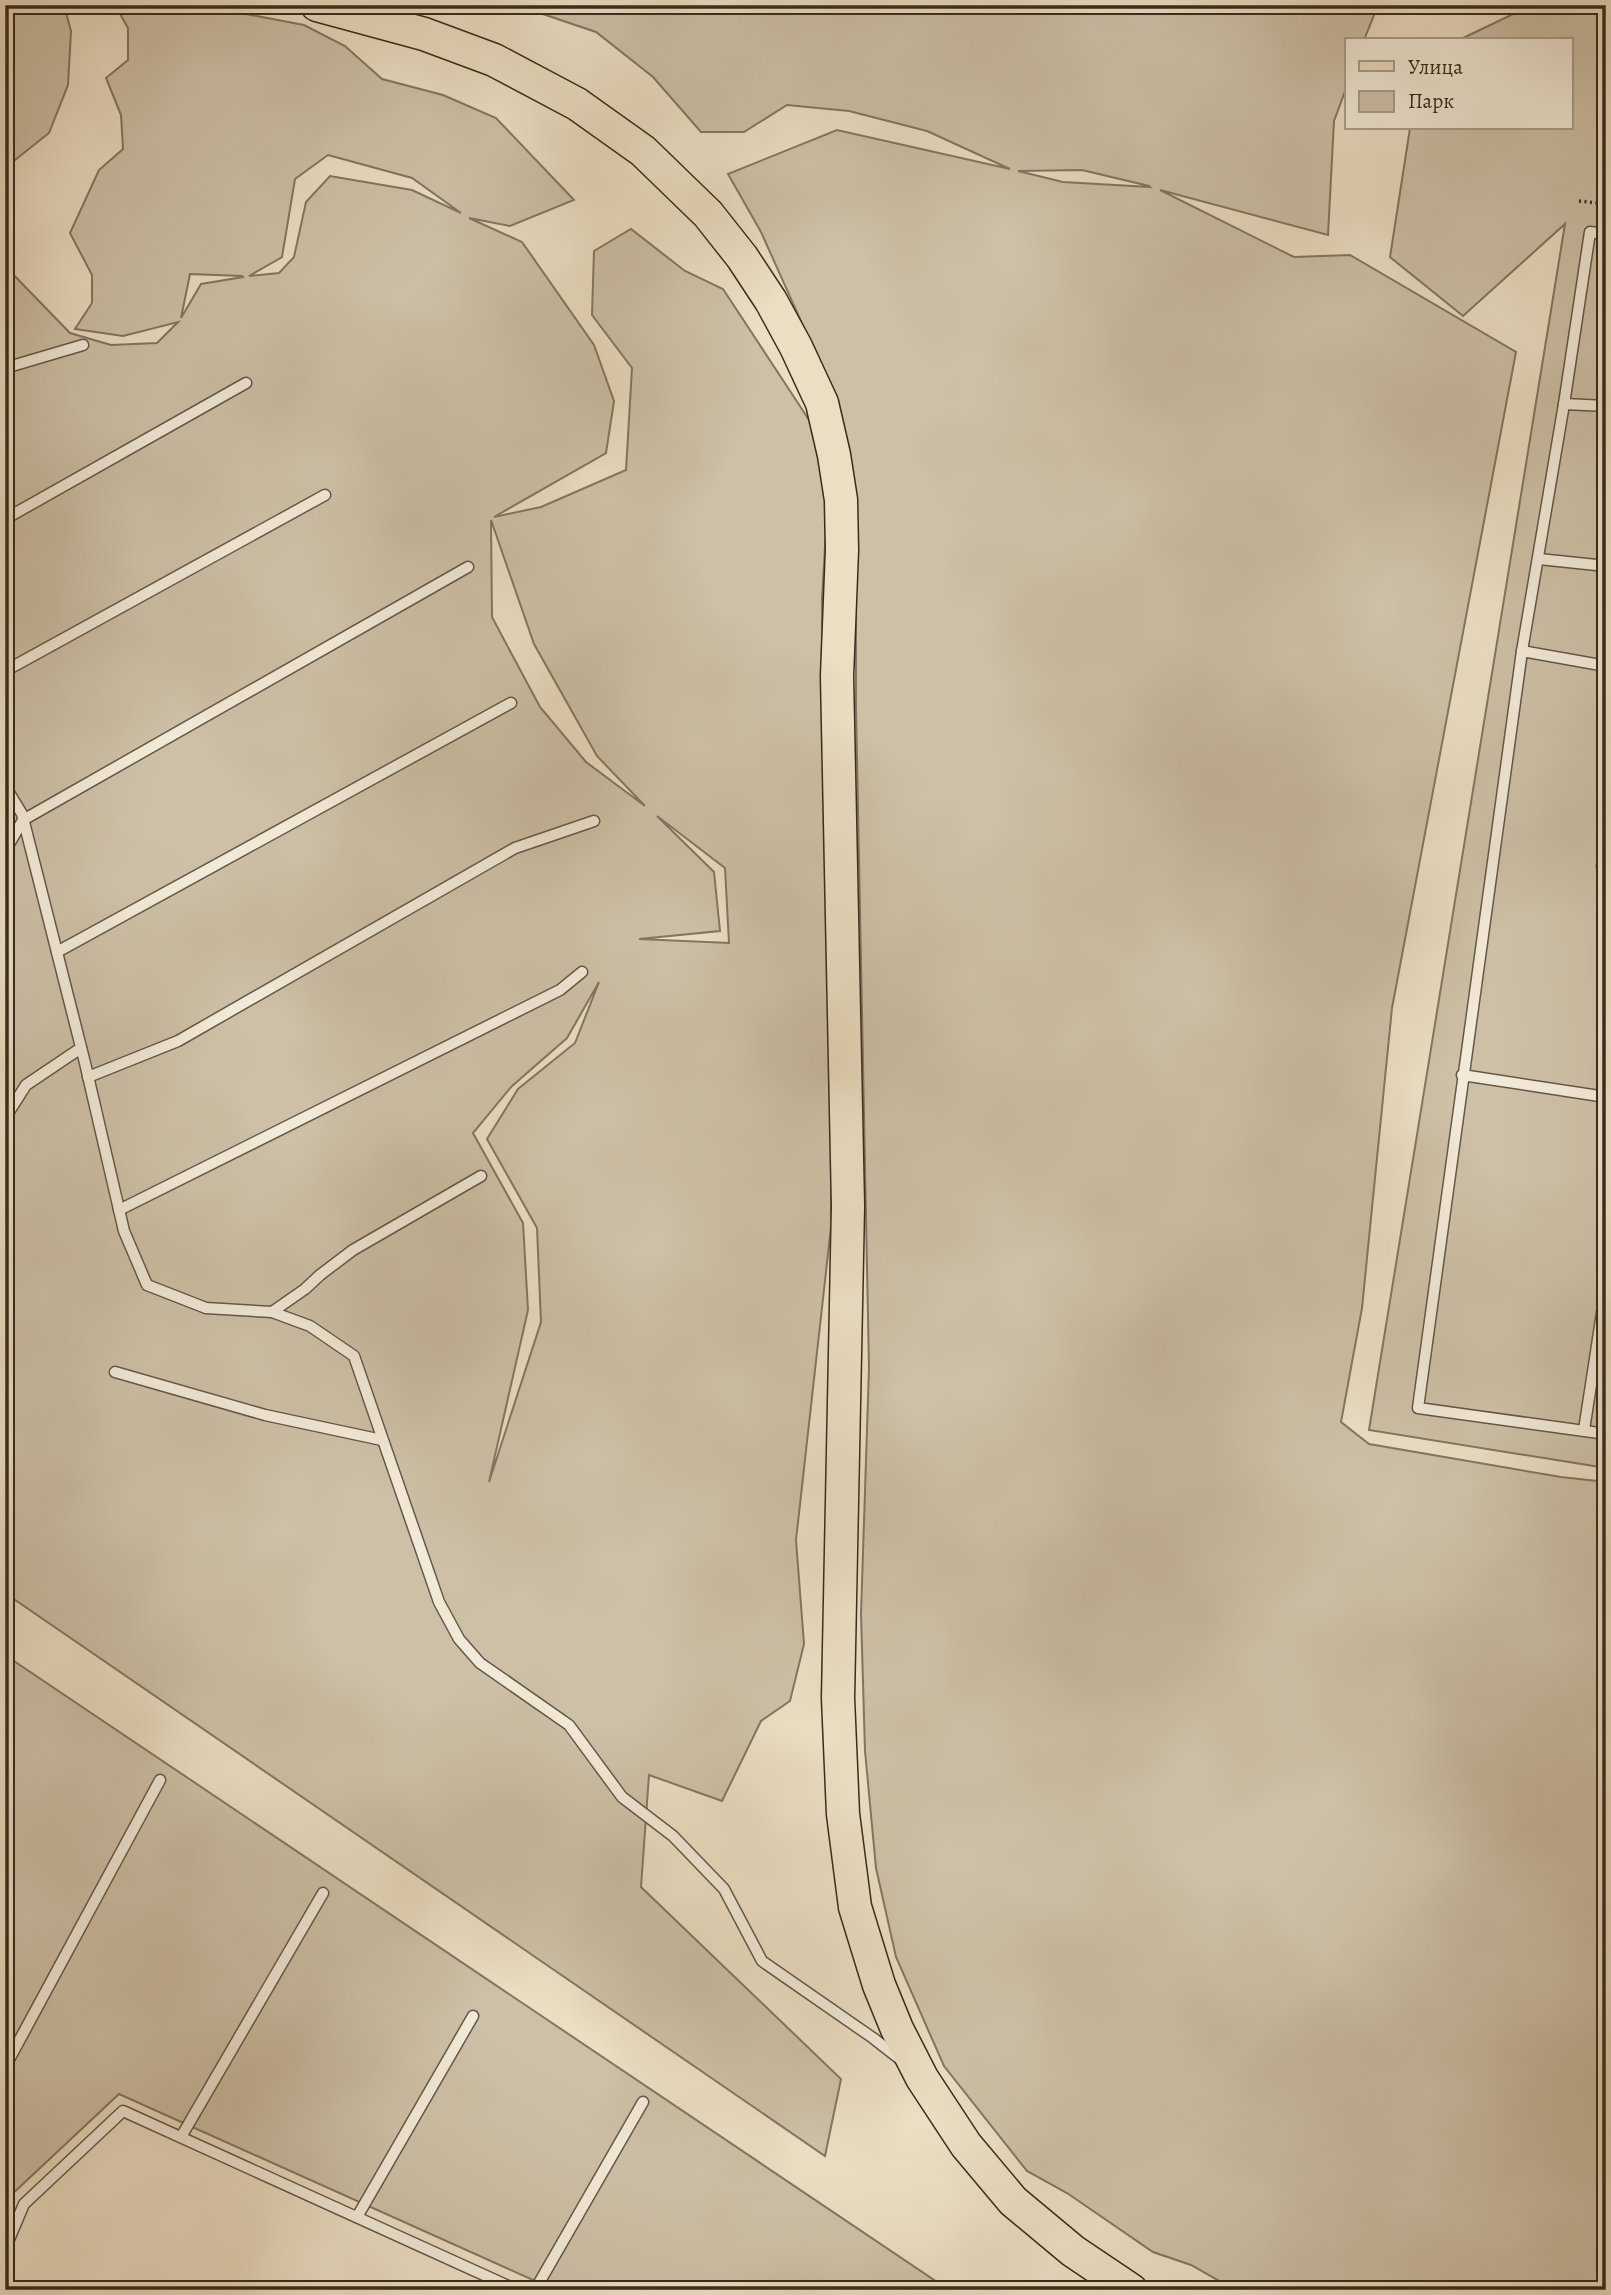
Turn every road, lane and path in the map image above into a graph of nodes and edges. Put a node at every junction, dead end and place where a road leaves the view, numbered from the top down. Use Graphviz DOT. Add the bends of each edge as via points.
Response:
graph roads {
  1 [pos="317,5"];
  2 [pos="1579,201"];
  3 [pos="1606,204"];
  4 [pos="1606,234"];
  5 [pos="83,345"];
  6 [pos="5,368"];
  7 [pos="246,383"];
  8 [pos="1564,404"];
  9 [pos="1606,406"];
  10 [pos="325,495"];
  11 [pos="5,519"];
  12 [pos="1539,559"];
  13 [pos="1606,566"];
  14 [pos="468,567"];
  15 [pos="1522,652"];
  16 [pos="1606,666"];
  17 [pos="5,671"];
  18 [pos="511,703"];
  19 [pos="5,786"];
  20 [pos="23,820"];
  21 [pos="594,821"];
  22 [pos="5,851"];
  23 [pos="57,952"];
  24 [pos="582,971"];
  25 [pos="81,1048"];
  26 [pos="1462,1075"];
  27 [pos="88,1077"];
  28 [pos="1606,1097"];
  29 [pos="5,1118"];
  30 [pos="481,1176"];
  31 [pos="119,1210"];
  32 [pos="1606,1287"];
  33 [pos="272,1312"];
  34 [pos="115,1372"];
  35 [pos="1584,1430"];
  36 [pos="1606,1434"];
  37 [pos="383,1440"];
  38 [pos="160,1780"];
  39 [pos="323,1893"];
  40 [pos="473,2016"];
  41 [pos="5,2067"];
  42 [pos="922,2078"];
  43 [pos="643,2102"];
  44 [pos="181,2137"];
  45 [pos="357,2217"];
  46 [pos="5,2249"];
  47 [pos="517,2290"];
  48 [pos="535,2290"];
  49 [pos="1131,2290"];
  1 -- 42 [label="main road" via="424,34 494,60 577,104 643,150 708,214 742,257 772,301 822,403 841,500 842,550 836,676 848,1206 838,1698 843,1814 855,1907 879,1986"];
  2 -- 3 [label="path"];
  4 -- 8 [label="lane" via="1590,232"];
  5 -- 6 [label="lane"];
  7 -- 11 [label="lane"];
  8 -- 9 [label="lane"];
  8 -- 12 [label="lane"];
  10 -- 17 [label="lane"];
  12 -- 13 [label="lane"];
  12 -- 15 [label="lane"];
  14 -- 20 [label="lane"];
  15 -- 16 [label="lane"];
  15 -- 26 [label="lane"];
  18 -- 23 [label="lane"];
  19 -- 20 [label="lane"];
  20 -- 22 [label="lane"];
  20 -- 23 [label="lane"];
  21 -- 27 [label="lane" via="515,848 178,1041"];
  23 -- 25 [label="lane"];
  24 -- 31 [label="lane" via="560,990"];
  25 -- 27 [label="lane"];
  25 -- 29 [label="lane" via="26,1086"];
  26 -- 28 [label="lane"];
  26 -- 35 [label="lane" via="1418,1408"];
  27 -- 31 [label="lane"];
  30 -- 33 [label="lane" via="353,1250"];
  31 -- 33 [label="lane" via="147,1285 206,1308"];
  32 -- 35 [label="lane"];
  33 -- 37 [label="lane" via="310,1326 354,1356"];
  34 -- 37 [label="lane" via="265,1415"];
  35 -- 36 [label="lane"];
  37 -- 42 [label="lane" via="439,1602 459,1639 480,1663 569,1725 622,1797 673,1836 724,1889 762,1961"];
  38 -- 41 [label="lane"];
  39 -- 44 [label="lane"];
  40 -- 45 [label="lane"];
  42 -- 49 [label="main road" via="966,2145 1013,2201 1073,2251"];
  43 -- 48 [label="lane"];
  44 -- 45 [label="lane"];
  44 -- 46 [label="lane" via="123,2111 24,2204"];
  45 -- 47 [label="lane"];
}
